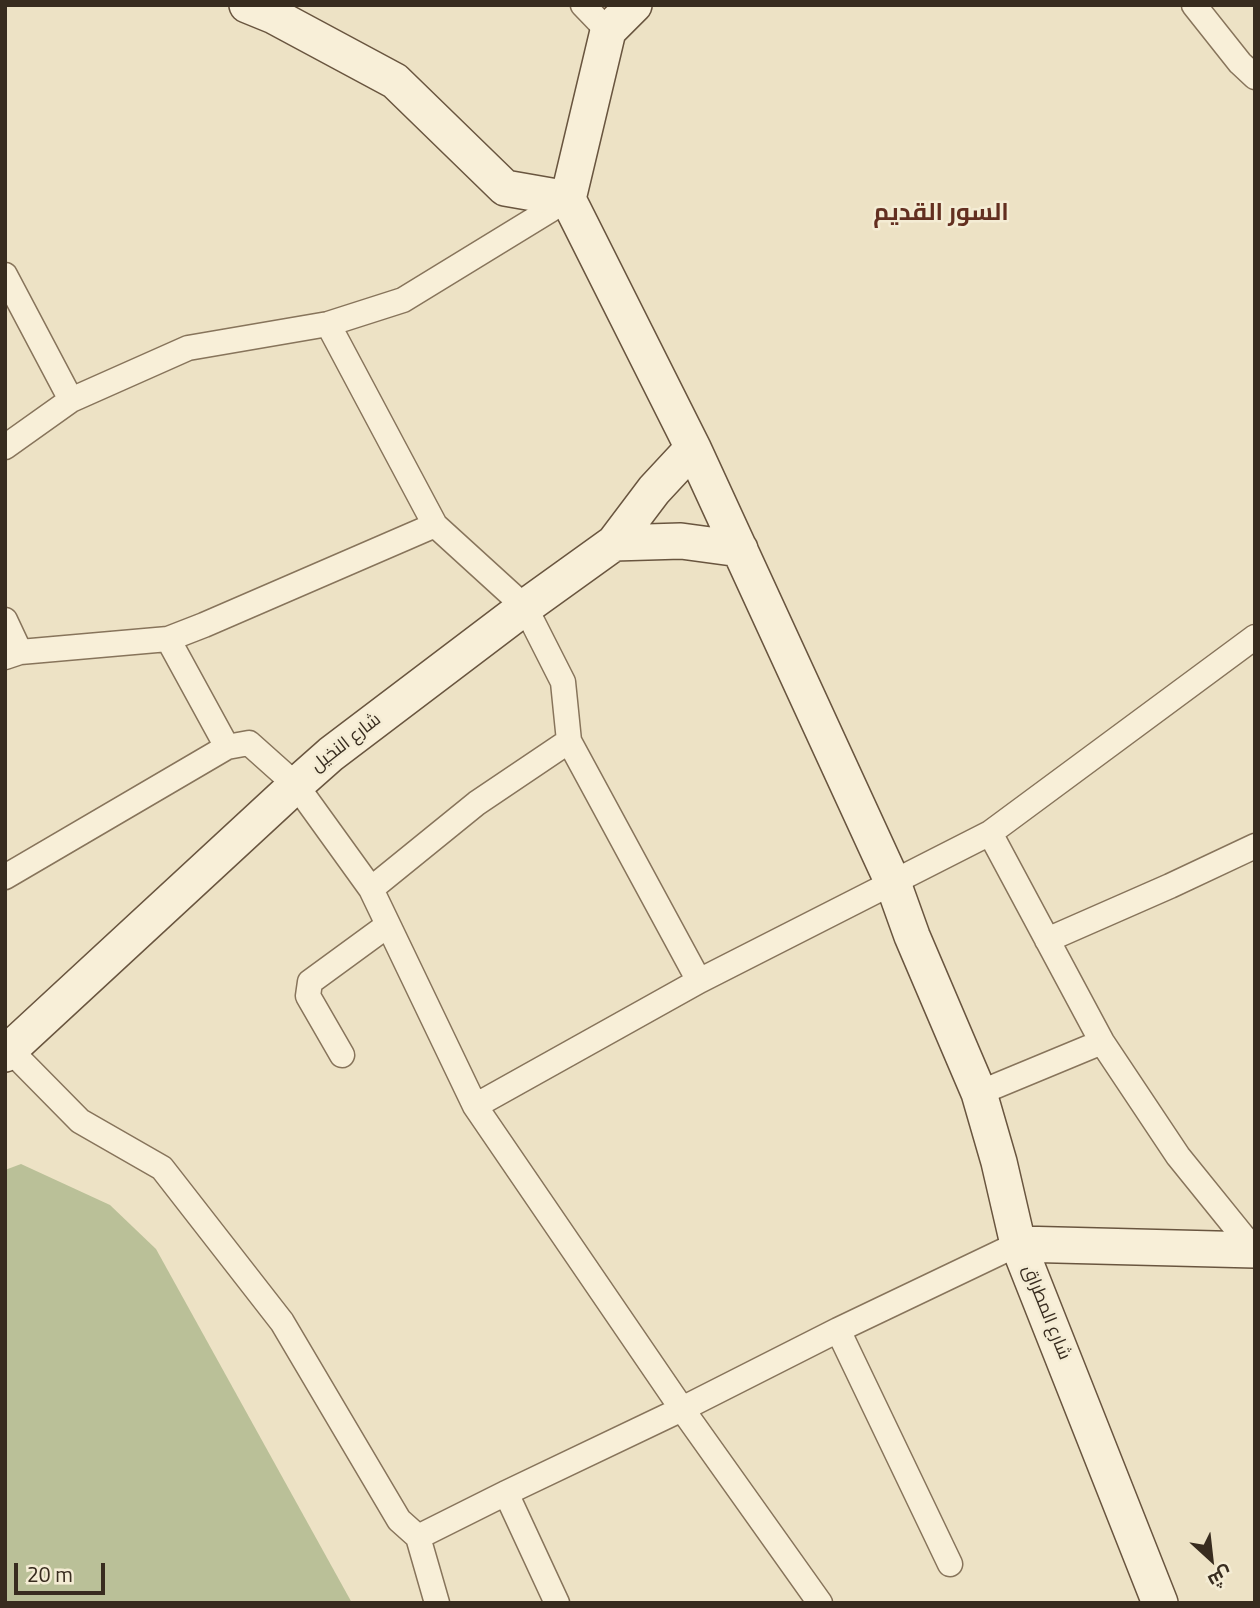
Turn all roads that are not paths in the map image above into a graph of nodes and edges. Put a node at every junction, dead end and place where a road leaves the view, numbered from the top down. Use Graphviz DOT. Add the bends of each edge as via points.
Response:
graph roads {
  1 [pos="583,5"];
  2 [pos="634,5"];
  3 [pos="1194,5"];
  4 [pos="263,9"];
  5 [pos="608,30"];
  6 [pos="1255,77"];
  7 [pos="568,199"];
  8 [pos="5,275"];
  9 [pos="328,324"];
  10 [pos="71,400"];
  11 [pos="5,447"];
  12 [pos="693,448"];
  13 [pos="435,525"];
  14 [pos="614,543"];
  15 [pos="740,549"];
  16 [pos="524,607"];
  17 [pos="5,620"];
  18 [pos="1255,637"];
  19 [pos="168,639"];
  20 [pos="13,654"];
  21 [pos="569,741"];
  22 [pos="227,747"];
  23 [pos="296,785"];
  24 [pos="990,833"];
  25 [pos="1255,846"];
  26 [pos="5,877"];
  27 [pos="893,883"];
  28 [pos="371,889"];
  29 [pos="388,925"];
  30 [pos="1047,940"];
  31 [pos="699,981"];
  32 [pos="1102,1042"];
  33 [pos="8,1052"];
  34 [pos="342,1055"];
  35 [pos="979,1093"];
  36 [pos="475,1106"];
  37 [pos="1017,1244"];
  38 [pos="1255,1251"];
  39 [pos="838,1330"];
  40 [pos="682,1409"];
  41 [pos="506,1493"];
  42 [pos="418,1537"];
  43 [pos="950,1564"];
  44 [pos="437,1603"];
  45 [pos="557,1603"];
  46 [pos="820,1603"];
  47 [pos="1160,1603"];
  1 -- 5 [label="street"];
  2 -- 5 [label="street"];
  3 -- 6 [label="street"];
  4 -- 7 [label="street" via="395,81 505,188"];
  5 -- 7 [label="street"];
  7 -- 9 [label="street" via="403,300"];
  7 -- 12 [label="street"];
  8 -- 10 [label="street"];
  9 -- 10 [label="street" via="188,348"];
  9 -- 13 [label="street"];
  10 -- 11 [label="street"];
  12 -- 14 [label="street, شارع النخيل"];
  12 -- 15 [label="street"];
  13 -- 16 [label="street"];
  13 -- 19 [label="street"];
  14 -- 15 [label="street" via="681,541"];
  14 -- 16 [label="street, شارع النخيل"];
  15 -- 27 [label="street"];
  16 -- 21 [label="street" via="563,682"];
  16 -- 23 [label="street, شارع النخيل"];
  17 -- 20 [label="street"];
  18 -- 24 [label="street"];
  19 -- 20 [label="street"];
  19 -- 22 [label="street"];
  21 -- 28 [label="street" via="477,803"];
  21 -- 31 [label="street"];
  22 -- 23 [label="street" via="249,743"];
  22 -- 26 [label="street"];
  23 -- 28 [label="street"];
  23 -- 33 [label="street, شارع النخيل"];
  24 -- 27 [label="street"];
  24 -- 30 [label="street"];
  25 -- 30 [label="street"];
  27 -- 31 [label="street"];
  27 -- 35 [label="street"];
  28 -- 29 [label="street"];
  29 -- 34 [label="street" via="310,982 308,996"];
  29 -- 36 [label="street"];
  30 -- 32 [label="street"];
  31 -- 36 [label="street"];
  32 -- 35 [label="street"];
  32 -- 38 [label="street" via="1178,1156"];
  33 -- 42 [label="street" via="80,1121 162,1168 282,1322 399,1520"];
  35 -- 37 [label="street"];
  36 -- 40 [label="street"];
  37 -- 38 [label="street, شارع المطراق"];
  37 -- 39 [label="street"];
  37 -- 47 [label="street, شارع المطراق"];
  39 -- 40 [label="street"];
  39 -- 43 [label="street"];
  40 -- 41 [label="street"];
  40 -- 46 [label="street"];
  41 -- 42 [label="street"];
  41 -- 45 [label="street"];
  42 -- 44 [label="street"];
}
